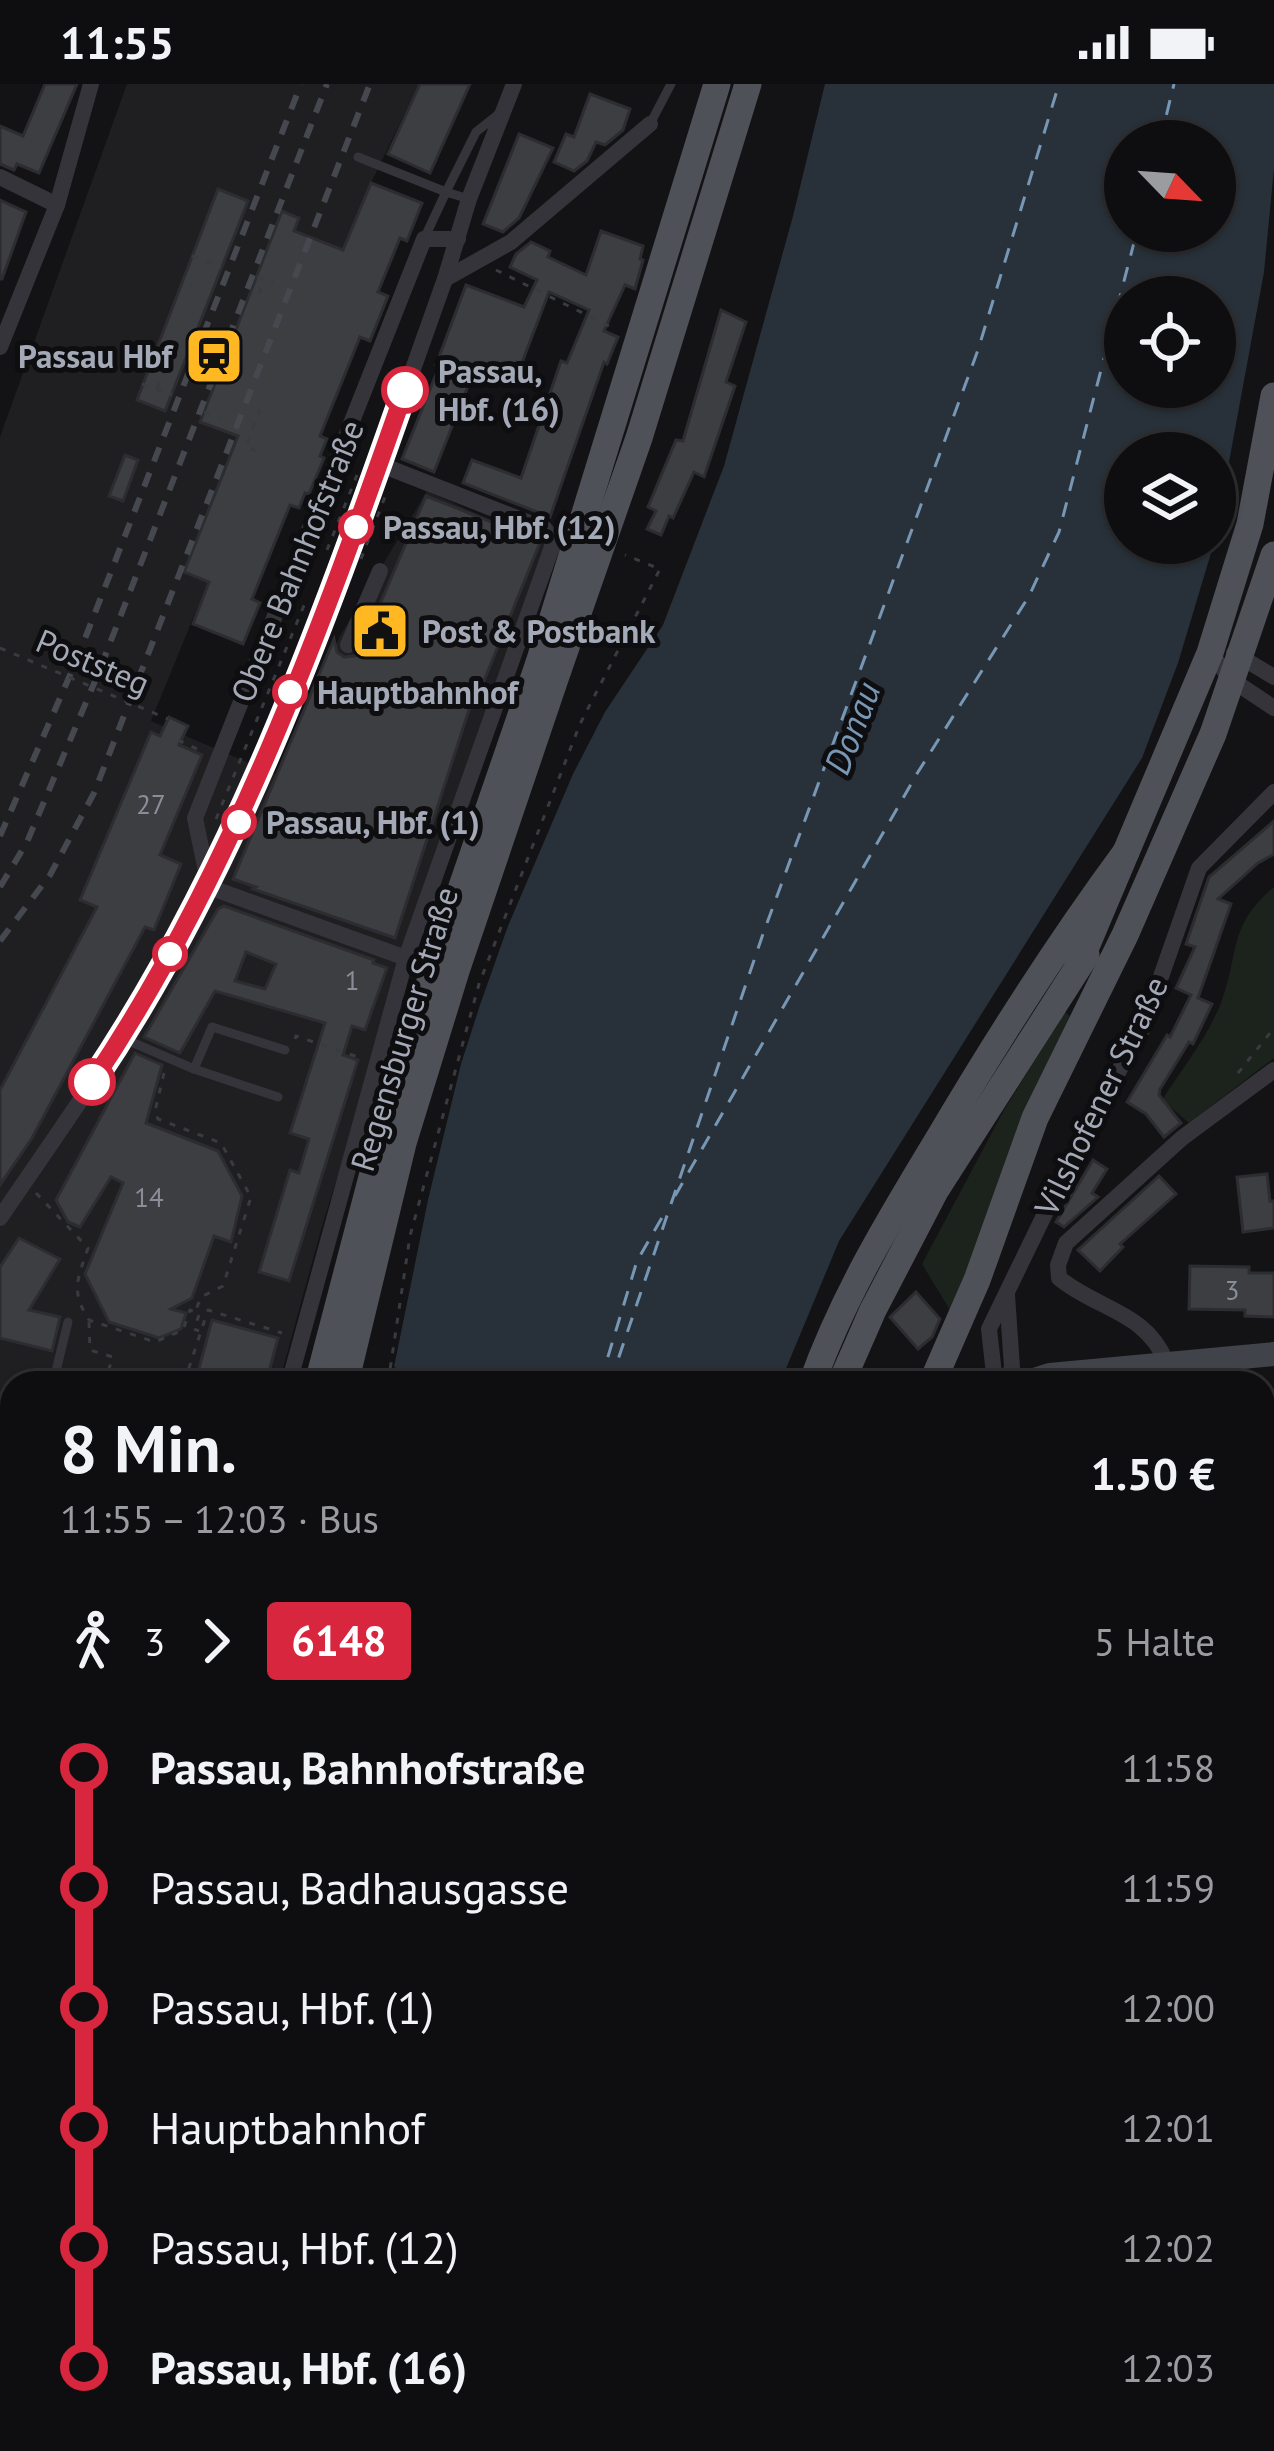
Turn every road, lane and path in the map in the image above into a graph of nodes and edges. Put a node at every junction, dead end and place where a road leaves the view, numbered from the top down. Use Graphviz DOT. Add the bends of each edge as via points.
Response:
graph roads {
  1 [pos="92,84"];
  2 [pos="514,84"];
  3 [pos="671,84"];
  4 [pos="717,84"];
  5 [pos="748,84"];
  6 [pos="500,113"];
  7 [pos="650,124"];
  8 [pos="358,157"];
  9 [pos="0,177"];
  10 [pos="446,192"];
  11 [pos="469,199"];
  12 [pos="57,206"];
  13 [pos="424,239"];
  14 [pos="458,239"];
  15 [pos="192,256"];
  16 [pos="207,262"];
  17 [pos="221,267"];
  18 [pos="499,271"];
  19 [pos="203,272"];
  20 [pos="257,277"];
  21 [pos="446,279"];
  22 [pos="265,280"];
  23 [pos="273,283"];
  24 [pos="259,294"];
  25 [pos="628,335"];
  26 [pos="0,347"];
  27 [pos="165,370"];
  28 [pos="142,384"];
  29 [pos="157,390"];
  30 [pos="172,395"];
  31 [pos="1274,396"];
  32 [pos="260,409"];
  33 [pos="204,412"];
  34 [pos="220,418"];
  35 [pos="235,443"];
  36 [pos="246,447"];
  37 [pos="261,454"];
  38 [pos="371,470"];
  39 [pos="623,554"];
  40 [pos="1274,555"];
  41 [pos="343,559"];
  42 [pos="321,565"];
  43 [pos="380,571"];
  44 [pos="303,602"];
  45 [pos="349,645"];
  46 [pos="0,648"];
  47 [pos="1210,653"];
  48 [pos="549,667"];
  49 [pos="1237,668"];
  50 [pos="1274,677"];
  51 [pos="1274,708"];
  52 [pos="168,719"];
  53 [pos="178,740"];
  54 [pos="219,759"];
  55 [pos="1274,791"];
  56 [pos="216,819"];
  57 [pos="1126,852"];
  58 [pos="1151,870"];
  59 [pos="209,887"];
  60 [pos="406,958"];
  61 [pos="1077,968"];
  62 [pos="122,1038"];
  63 [pos="295,1040"];
  64 [pos="285,1050"];
  65 [pos="345,1053"];
  66 [pos="167,1058"];
  67 [pos="194,1069"];
  68 [pos="1274,1070"];
  69 [pos="278,1096"];
  70 [pos="23,1183"];
  71 [pos="0,1217"];
  72 [pos="1007,1286"];
  73 [pos="197,1313"];
  74 [pos="88,1320"];
  75 [pos="68,1322"];
  76 [pos="201,1332"];
  77 [pos="301,1339"];
  78 [pos="1012,1353"];
  79 [pos="1274,1354"];
  80 [pos="1166,1361"];
  81 [pos="56,1371"];
  82 [pos="108,1371"];
  83 [pos="188,1371"];
  84 [pos="292,1371"];
  85 [pos="321,1371"];
  86 [pos="348,1371"];
  87 [pos="390,1371"];
  88 [pos="817,1371"];
  89 [pos="846,1371"];
  90 [pos="937,1371"];
  91 [pos="994,1371"];
  92 [pos="1009,1371"];
  93 [pos="1037,1371"];
  94 [pos="1083,1371"];
  1 -- 12 [label="street"];
  2 -- 6 [label="street"];
  3 -- 7 [label="lane"];
  4 -- 48 [label="main road, Regensburger Straße"];
  5 -- 48 [label="main road, Regensburger Straße" via="639,438"];
  6 -- 10 [label="lane, Obere Bahnhofstraße" via="476,132"];
  6 -- 11 [label="street"];
  7 -- 21 [label="street" via="511,242"];
  8 -- 10 [label="lane"];
  9 -- 12 [label="street"];
  10 -- 11 [label="lane"];
  10 -- 13 [label="lane, Obere Bahnhofstraße"];
  11 -- 14 [label="street"];
  12 -- 26 [label="street"];
  13 -- 14 [label="street"];
  13 -- 54 [label="street, Obere Bahnhofstraße"];
  14 -- 21 [label="street"];
  15 -- 16 [label="path"];
  16 -- 17 [label="path"];
  16 -- 19 [label="path"];
  18 -- 25 [label="path"];
  20 -- 22 [label="path"];
  21 -- 38 [label="street"];
  22 -- 23 [label="path"];
  22 -- 24 [label="path"];
  27 -- 29 [label="path"];
  28 -- 29 [label="path"];
  29 -- 30 [label="path"];
  31 -- 47 [label="main road" via="1250,524"];
  32 -- 36 [label="path"];
  33 -- 34 [label="path"];
  35 -- 36 [label="path"];
  36 -- 37 [label="path"];
  38 -- 42 [label="path"];
  38 -- 60 [label="street" via="551,537"];
  39 -- 87 [label="path" via="660,569 580,724 479,984 410,1235"];
  40 -- 49 [label="main road"];
  41 -- 59 [label="street"];
  43 -- 45 [label="street"];
  44 -- 56 [label="path"];
  46 -- 52 [label="path, Poststeg, bridge"];
  47 -- 49 [label="street"];
  47 -- 49 [label="street" via="1226,651"];
  47 -- 57 [label="main road"];
  48 -- 85 [label="main road, Regensburger Straße, bridge" via="428,987"];
  48 -- 86 [label="main road, Regensburger Straße, bridge" via="404,1143"];
  49 -- 50 [label="street"];
  49 -- 51 [label="street"];
  49 -- 58 [label="main road"];
  53 -- 54 [label="path"];
  54 -- 59 [label="street, Obere Bahnhofstraße" via="195,818"];
  55 -- 72 [label="street, Vilshofener Straße" via="1199,868 1143,1028"];
  57 -- 61 [label="main road"];
  57 -- 88 [label="main road" via="989,1054 865,1264"];
  58 -- 61 [label="main road"];
  58 -- 90 [label="main road" via="1035,1118"];
  59 -- 60 [label="street"];
  59 -- 62 [label="street"];
  60 -- 77 [label="street"];
  61 -- 89 [label="main road" via="935,1191"];
  62 -- 66 [label="lane"];
  62 -- 70 [label="street"];
  63 -- 65 [label="path"];
  64 -- 67 [label="lane" via="212,1027"];
  66 -- 67 [label="lane"];
  66 -- 73 [label="path" via="158,1118 220,1144 250,1197 223,1286 201,1297"];
  67 -- 69 [label="lane"];
  68 -- 80 [label="street" via="1182,1138 1061,1255 1059,1278 1138,1323"];
  70 -- 71 [label="street"];
  70 -- 74 [label="path" via="88,1248 74,1283"];
  72 -- 78 [label="street"];
  72 -- 91 [label="street, Vilshofener Straße" via="989,1329"];
  73 -- 74 [label="path" via="190,1310 183,1330 155,1342"];
  73 -- 76 [label="path" via="194,1329"];
  74 -- 82 [label="path" via="90,1350 113,1357"];
  75 -- 81 [label="lane"];
  76 -- 77 [label="path" via="208,1310"];
  76 -- 83 [label="path"];
  77 -- 84 [label="street"];
  78 -- 92 [label="street"];
  78 -- 93 [label="street"];
  79 -- 80 [label="street"];
  80 -- 94 [label="street"];
}
